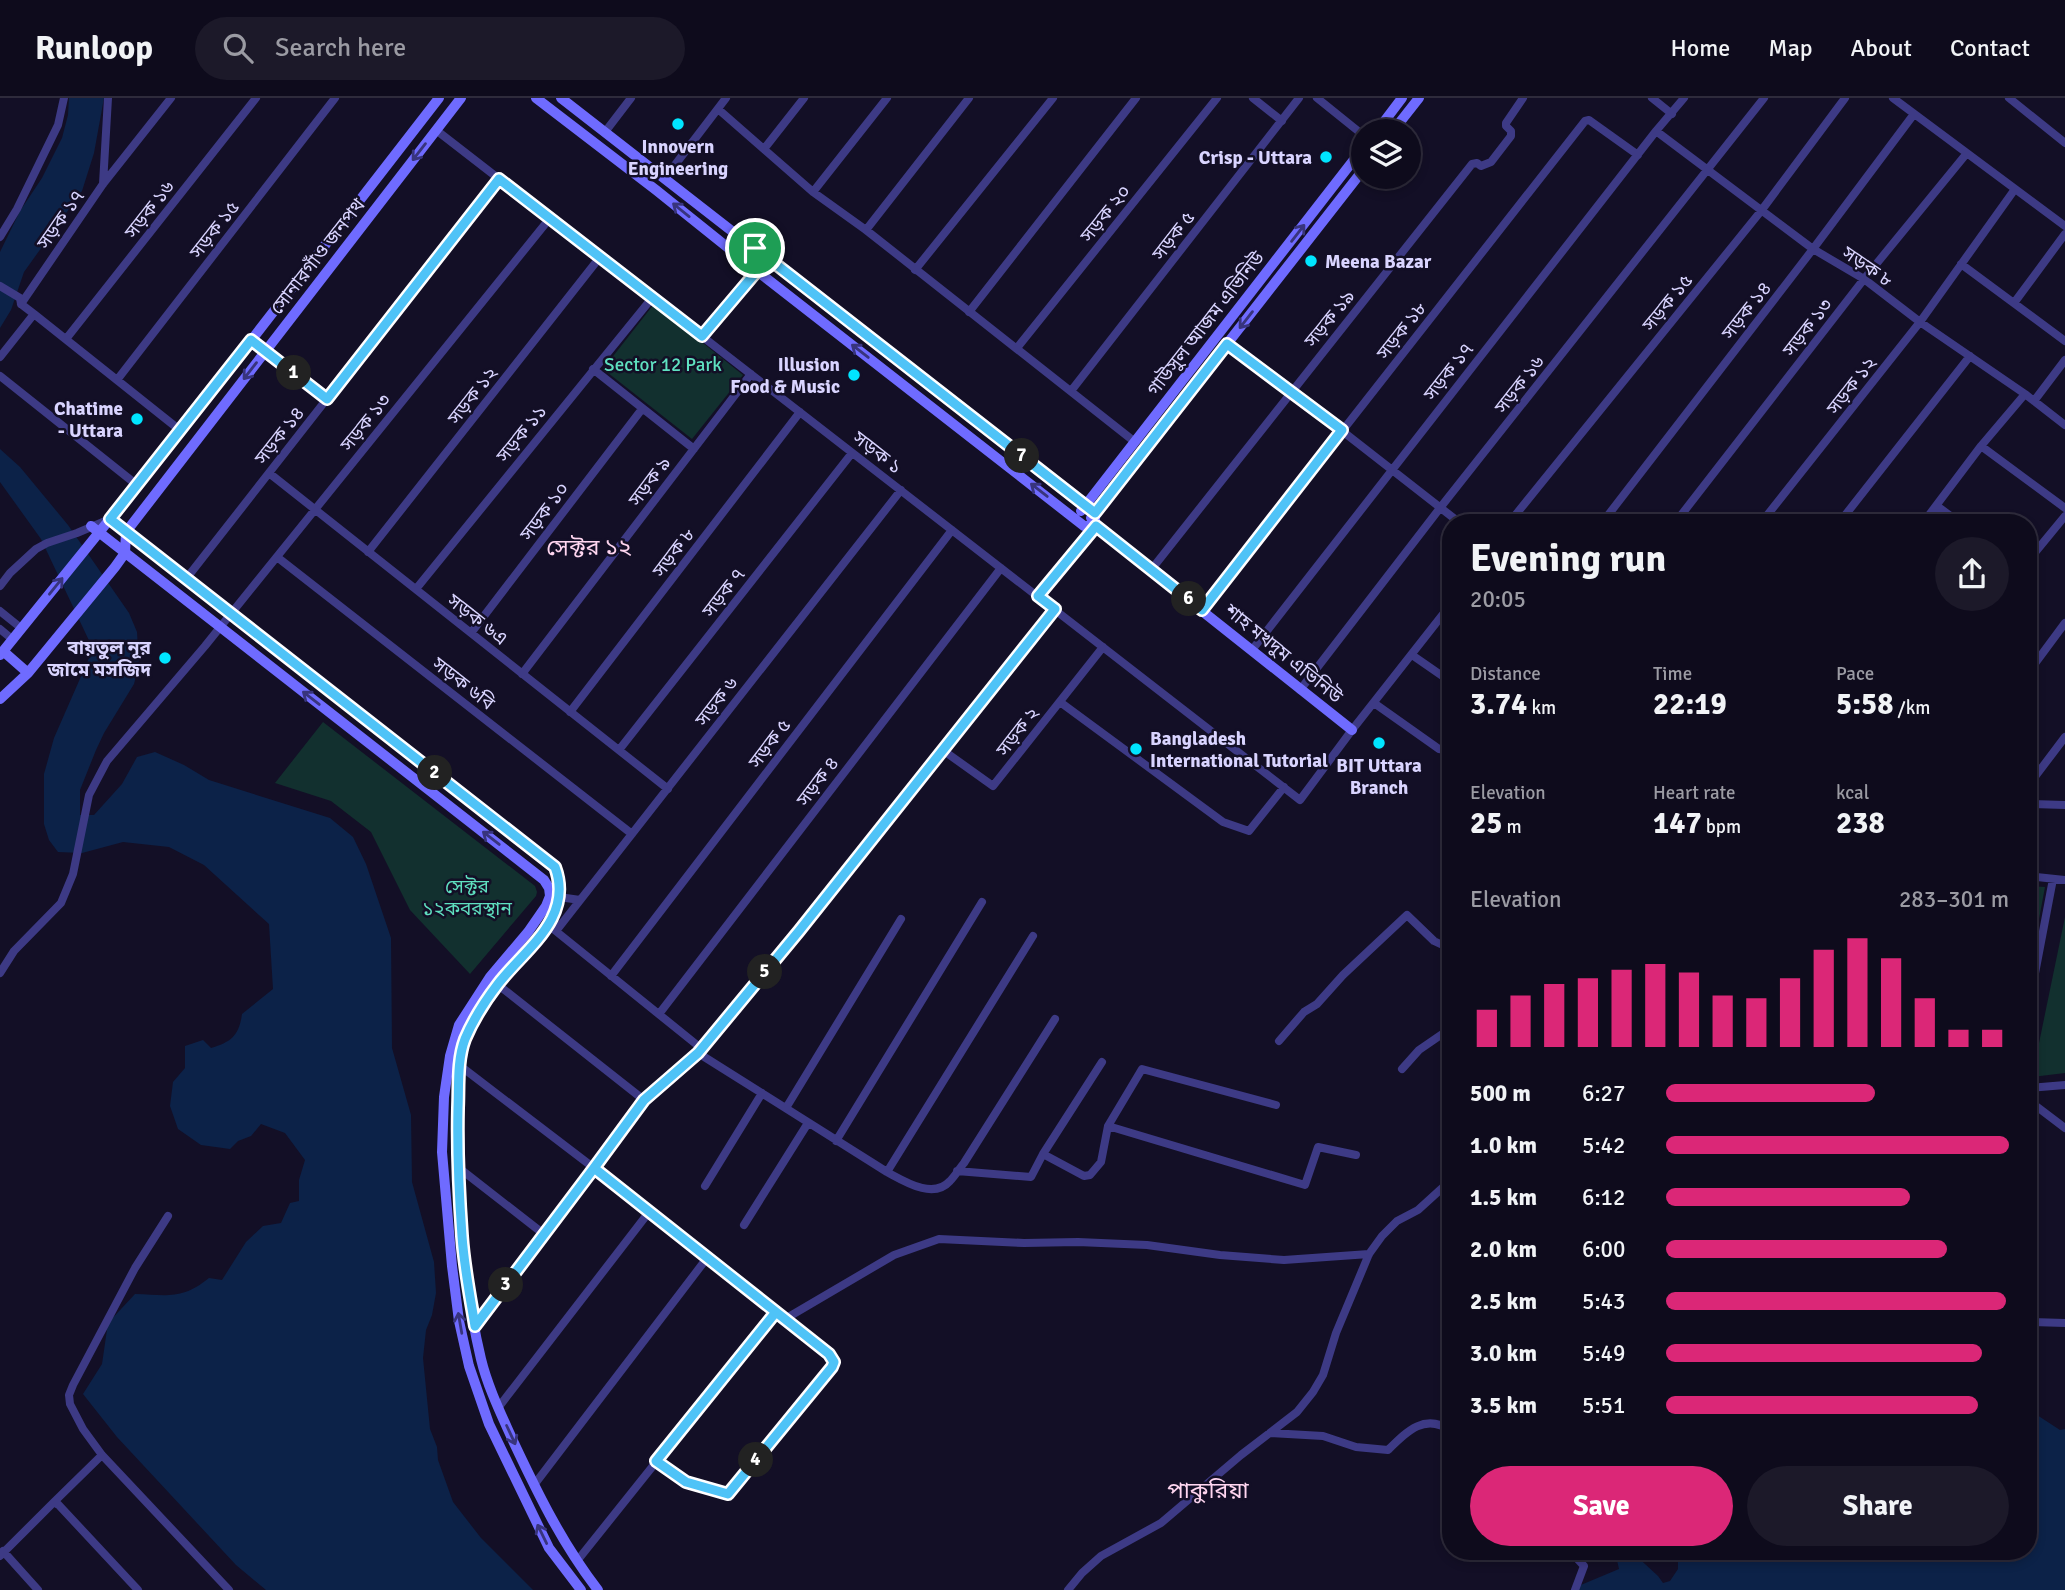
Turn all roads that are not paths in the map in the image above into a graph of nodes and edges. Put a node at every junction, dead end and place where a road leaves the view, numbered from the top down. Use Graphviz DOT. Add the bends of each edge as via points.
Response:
graph roads {
  1 [pos="64,98"];
  2 [pos="108,98"];
  3 [pos="172,98"];
  4 [pos="256,98"];
  5 [pos="335,98"];
  6 [pos="439,98"];
  7 [pos="461,98"];
  8 [pos="536,98"];
  9 [pos="561,98"];
  10 [pos="631,98"];
  11 [pos="726,98"];
  12 [pos="804,98"];
  13 [pos="887,98"];
  14 [pos="969,98"];
  15 [pos="1053,98"];
  16 [pos="1136,98"];
  17 [pos="1217,98"];
  18 [pos="1253,98"];
  19 [pos="1299,98"];
  20 [pos="1317,98"];
  21 [pos="1402,98"];
  22 [pos="1419,98"];
  23 [pos="1523,98"];
  24 [pos="1651,98"];
  25 [pos="1684,98"];
  26 [pos="1764,98"];
  27 [pos="1845,98"];
  28 [pos="1893,98"];
  29 [pos="2009,98"];
  30 [pos="718,109"];
  31 [pos="1672,114"];
  32 [pos="1914,114"];
  33 [pos="1386,119"];
  34 [pos="1402,119"];
  35 [pos="1282,121"];
  36 [pos="1351,125"];
  37 [pos="436,130"];
  38 [pos="1656,131"];
  39 [pos="605,132"];
  40 [pos="2065,143"];
  41 [pos="764,149"];
  42 [pos="630,151"];
  43 [pos="1967,153"];
  44 [pos="1638,155"];
  45 [pos="621,163"];
  46 [pos="1351,163"];
  47 [pos="1708,170"];
  48 [pos="664,178"];
  49 [pos="499,179"];
  50 [pos="103,184"];
  51 [pos="1351,185"];
  52 [pos="2015,188"];
  53 [pos="813,192"];
  54 [pos="1761,211"];
  55 [pos="550,218"];
  56 [pos="2065,226"];
  57 [pos="866,230"];
  58 [pos="2065,234"];
  59 [pos="0,237"];
  60 [pos="755,248"];
  61 [pos="1813,249"];
  62 [pos="600,257"];
  63 [pos="745,261"];
  64 [pos="1961,264"];
  65 [pos="915,270"];
  66 [pos="757,271"];
  67 [pos="1864,279"];
  68 [pos="0,286"];
  69 [pos="652,298"];
  70 [pos="20,301"];
  71 [pos="2014,303"];
  72 [pos="969,312"];
  73 [pos="34,314"];
  74 [pos="1920,322"];
  75 [pos="702,336"];
  76 [pos="66,340"];
  77 [pos="251,340"];
  78 [pos="2065,341"];
  79 [pos="1227,344"];
  80 [pos="1017,348"];
  81 [pos="266,351"];
  82 [pos="1970,356"];
  83 [pos="0,357"];
  84 [pos="2065,360"];
  85 [pos="593,369"];
  86 [pos="751,374"];
  87 [pos="0,376"];
  88 [pos="117,380"];
  89 [pos="1071,391"];
  90 [pos="1291,391"];
  91 [pos="2025,394"];
  92 [pos="947,398"];
  93 [pos="327,399"];
  94 [pos="2034,401"];
  95 [pos="642,409"];
  96 [pos="938,411"];
  97 [pos="800,412"];
  98 [pos="2065,425"];
  99 [pos="1342,430"];
  100 [pos="181,431"];
  101 [pos="1135,442"];
  102 [pos="1981,446"];
  103 [pos="694,449"];
  104 [pos="852,453"];
  105 [pos="1391,470"];
  106 [pos="269,474"];
  107 [pos="137,485"];
  108 [pos="901,490"];
  109 [pos="1937,506"];
  110 [pos="1440,508"];
  111 [pos="2065,508"];
  112 [pos="1090,509"];
  113 [pos="315,510"];
  114 [pos="1448,514"];
  115 [pos="1516,514"];
  116 [pos="1609,514"];
  117 [pos="1682,514"];
  118 [pos="1768,514"];
  119 [pos="1846,514"];
  120 [pos="1930,514"];
  121 [pos="1948,514"];
  122 [pos="2065,516"];
  123 [pos="1075,518"];
  124 [pos="110,519"];
  125 [pos="1090,526"];
  126 [pos="95,529"];
  127 [pos="952,530"];
  128 [pos="126,532"];
  129 [pos="2037,550"];
  130 [pos="368,552"];
  131 [pos="125,553"];
  132 [pos="277,557"];
  133 [pos="1001,568"];
  134 [pos="1151,570"];
  135 [pos="186,579"];
  136 [pos="0,586"];
  137 [pos="416,590"];
  138 [pos="1038,596"];
  139 [pos="1055,609"];
  140 [pos="1202,610"];
  141 [pos="0,611"];
  142 [pos="231,614"];
  143 [pos="1442,616"];
  144 [pos="2065,624"];
  145 [pos="21,628"];
  146 [pos="220,628"];
  147 [pos="0,629"];
  148 [pos="471,633"];
  149 [pos="12,639"];
  150 [pos="1103,647"];
  151 [pos="1252,650"];
  152 [pos="1,653"];
  153 [pos="1412,654"];
  154 [pos="2037,661"];
  155 [pos="28,674"];
  156 [pos="522,674"];
  157 [pos="1442,676"];
  158 [pos="1300,690"];
  159 [pos="0,699"];
  160 [pos="1060,702"];
  161 [pos="1374,703"];
  162 [pos="570,712"];
  163 [pos="1352,730"];
  164 [pos="2065,737"];
  165 [pos="619,750"];
  166 [pos="1442,750"];
  167 [pos="944,751"];
  168 [pos="2037,774"];
  169 [pos="1284,787"];
  170 [pos="453,788"];
  171 [pos="668,789"];
  172 [pos="443,801"];
  173 [pos="2037,804"];
  174 [pos="2065,806"];
  175 [pos="632,834"];
  176 [pos="2037,877"];
  177 [pos="2053,879"];
  178 [pos="2065,880"];
  179 [pos="553,887"];
  180 [pos="580,900"];
  181 [pos="982,902"];
  182 [pos="901,919"];
  183 [pos="552,928"];
  184 [pos="1033,936"];
  185 [pos="1442,945"];
  186 [pos="2037,963"];
  187 [pos="0,973"];
  188 [pos="611,976"];
  189 [pos="498,984"];
  190 [pos="659,1014"];
  191 [pos="1055,1019"];
  192 [pos="1442,1034"];
  193 [pos="1279,1041"];
  194 [pos="700,1051"];
  195 [pos="1101,1062"];
  196 [pos="459,1065"];
  197 [pos="1402,1069"];
  198 [pos="2065,1085"];
  199 [pos="2037,1087"];
  200 [pos="762,1093"];
  201 [pos="644,1100"];
  202 [pos="1276,1105"];
  203 [pos="2037,1107"];
  204 [pos="786,1108"];
  205 [pos="808,1123"];
  206 [pos="1108,1126"];
  207 [pos="2065,1128"];
  208 [pos="836,1141"];
  209 [pos="1043,1154"];
  210 [pos="1356,1155"];
  211 [pos="458,1168"];
  212 [pos="594,1168"];
  213 [pos="957,1171"];
  214 [pos="887,1172"];
  215 [pos="705,1186"];
  216 [pos="1442,1188"];
  217 [pos="649,1212"];
  218 [pos="168,1216"];
  219 [pos="744,1225"];
  220 [pos="545,1235"];
  221 [pos="1369,1254"];
  222 [pos="708,1258"];
  223 [pos="776,1312"];
  224 [pos="785,1319"];
  225 [pos="2037,1322"];
  226 [pos="2065,1323"];
  227 [pos="475,1326"];
  228 [pos="498,1408"];
  229 [pos="1442,1424"];
  230 [pos="1270,1433"];
  231 [pos="102,1455"];
  232 [pos="656,1461"];
  233 [pos="534,1485"];
  234 [pos="1,1554"];
  235 [pos="1578,1560"];
  236 [pos="577,1561"];
  237 [pos="38,1590"];
  238 [pos="138,1590"];
  239 [pos="229,1590"];
  240 [pos="581,1590"];
  241 [pos="598,1590"];
  242 [pos="1068,1590"];
  243 [pos="1575,1590"];
  1 -- 59 [label="street" via="58,125"];
  2 -- 50 [label="street"];
  3 -- 50 [label="street, সড়ক ১৭"];
  4 -- 76 [label="street, সড়ক ১৬"];
  5 -- 88 [label="street, সড়ক ১৫"];
  6 -- 77 [label="street, সোনারগাঁও জনপথ"];
  7 -- 37 [label="street, সোনারগাঁও জনপথ"];
  8 -- 45 [label="street, শাহ মখদুম এভিনিউ"];
  9 -- 39 [label="street"];
  10 -- 39 [label="street"];
  11 -- 30 [label="street"];
  12 -- 41 [label="street"];
  13 -- 53 [label="street"];
  14 -- 57 [label="street"];
  15 -- 65 [label="street"];
  16 -- 72 [label="street"];
  17 -- 80 [label="street, সড়ক ২০"];
  18 -- 35 [label="street"];
  19 -- 35 [label="street, সড়ক ৫"];
  20 -- 36 [label="street"];
  21 -- 33 [label="street"];
  22 -- 34 [label="street"];
  23 -- 90 [label="street, সড়ক ১৯" via="1506,123 1511,136 1491,162 1472,164"];
  24 -- 31 [label="street"];
  25 -- 31 [label="street, সড়ক ১৭"];
  26 -- 47 [label="street, সড়ক ১৬"];
  27 -- 54 [label="street, সড়ক ১৫"];
  28 -- 32 [label="street"];
  29 -- 40 [label="street"];
  30 -- 41 [label="street"];
  30 -- 48 [label="street"];
  31 -- 38 [label="street, সড়ক ১৭"];
  32 -- 43 [label="street"];
  32 -- 61 [label="street, সড়ক ১৪"];
  35 -- 89 [label="street, সড়ক ৫"];
  37 -- 49 [label="street, সড়ক ১"];
  37 -- 81 [label="street, সোনারগাঁও জনপথ, one-way"];
  38 -- 44 [label="street, সড়ক ১৭"];
  38 -- 47 [label="street, সড়ক ৮"];
  39 -- 42 [label="street"];
  41 -- 53 [label="street"];
  42 -- 45 [label="street"];
  42 -- 48 [label="street"];
  43 -- 52 [label="street"];
  43 -- 67 [label="street, সড়ক ১৩"];
  44 -- 99 [label="street, সড়ক ১৮" via="1585,121"];
  44 -- 105 [label="street, সড়ক ১৭"];
  63 -- 45 [label="street, শাহ মখদুম এভিনিউ, one-way"];
  101 -- 46 [label="street, গাউসুল আজম এভিনিউ, one-way"];
  47 -- 54 [label="street, সড়ক ৮"];
  47 -- 110 [label="street, সড়ক ১৬"];
  48 -- 60 [label="street"];
  49 -- 55 [label="street, সড়ক ১"];
  49 -- 93 [label="street, সড়ক ১৪"];
  50 -- 70 [label="street, সড়ক ১৭"];
  51 -- 79 [label="street, গাউসুল আজম এভিনিউ, one-way"];
  52 -- 56 [label="street"];
  52 -- 64 [label="street, সড়ক ১২"];
  53 -- 57 [label="street"];
  54 -- 61 [label="street, সড়ক ৮"];
  54 -- 115 [label="street, সড়ক ১৫"];
  55 -- 62 [label="street, সড়ক ১"];
  55 -- 113 [label="street, সড়ক ১৩"];
  57 -- 65 [label="street"];
  58 -- 71 [label="street"];
  60 -- 63 [label="street"];
  60 -- 92 [label="street"];
  61 -- 67 [label="street, সড়ক ৮"];
  61 -- 116 [label="street, সড়ক ১৪"];
  62 -- 69 [label="street, সড়ক ১"];
  62 -- 130 [label="street, সড়ক ১২"];
  63 -- 66 [label="street, শাহ মখদুম এভিনিউ"];
  64 -- 71 [label="street"];
  64 -- 74 [label="street, সড়ক ১২"];
  65 -- 72 [label="street"];
  66 -- 75 [label="street"];
  96 -- 66 [label="street, শাহ মখদুম এভিনিউ, one-way"];
  67 -- 74 [label="street, সড়ক ৮"];
  67 -- 117 [label="street, সড়ক ১৩"];
  68 -- 70 [label="street"];
  69 -- 75 [label="street, সড়ক ১"];
  69 -- 85 [label="street, সড়ক ১১"];
  70 -- 73 [label="street"];
  71 -- 78 [label="street"];
  72 -- 80 [label="street"];
  73 -- 76 [label="street"];
  73 -- 83 [label="street"];
  74 -- 82 [label="street, সড়ক ৮"];
  74 -- 118 [label="street, সড়ক ১২"];
  75 -- 86 [label="street, সড়ক ১"];
  76 -- 88 [label="street"];
  77 -- 81 [label="street"];
  77 -- 100 [label="street, সোনারগাঁও জনপথ"];
  79 -- 90 [label="street"];
  79 -- 112 [label="street, গাউসুল আজম এভিনিউ"];
  80 -- 89 [label="street"];
  81 -- 93 [label="street"];
  81 -- 128 [label="street, সোনারগাঁও জনপথ, one-way"];
  82 -- 91 [label="street, সড়ক ৮"];
  82 -- 119 [label="street"];
  84 -- 94 [label="street"];
  85 -- 95 [label="street"];
  85 -- 137 [label="street, সড়ক ১১"];
  86 -- 97 [label="street, সড়ক ১"];
  86 -- 103 [label="street, সড়ক ৯"];
  87 -- 107 [label="street"];
  88 -- 100 [label="street"];
  89 -- 101 [label="street"];
  90 -- 99 [label="street"];
  90 -- 134 [label="street, সড়ক ১৯"];
  91 -- 94 [label="street, সড়ক ৮"];
  91 -- 102 [label="street"];
  92 -- 96 [label="street"];
  92 -- 112 [label="street"];
  93 -- 106 [label="street, সড়ক ১৪"];
  94 -- 98 [label="street, সড়ক ৮"];
  95 -- 103 [label="street"];
  95 -- 148 [label="street, সড়ক ১০"];
  123 -- 96 [label="street, শাহ মখদুম এভিনিউ, one-way"];
  97 -- 104 [label="street, সড়ক ১"];
  97 -- 162 [label="street, সড়ক ৮"];
  99 -- 105 [label="street"];
  99 -- 140 [label="street, সড়ক ১৮"];
  100 -- 107 [label="street, সোনারগাঁও জনপথ"];
  101 -- 112 [label="street, গাউসুল আজম এভিনিউ"];
  102 -- 109 [label="street"];
  102 -- 111 [label="street"];
  103 -- 156 [label="street, সড়ক ৯"];
  104 -- 108 [label="street, সড়ক ১"];
  104 -- 165 [label="street, সড়ক ৭"];
  105 -- 110 [label="street"];
  105 -- 151 [label="street, সড়ক ১৭"];
  106 -- 113 [label="street, সড়ক ৬এ"];
  106 -- 135 [label="street, সড়ক ১৪"];
  107 -- 124 [label="street, সোনারগাঁও জনপথ"];
  108 -- 127 [label="street, সড়ক ১"];
  108 -- 171 [label="street, সড়ক ৬"];
  109 -- 120 [label="street"];
  109 -- 121 [label="street"];
  110 -- 114 [label="street"];
  110 -- 158 [label="street, সড়ক ১৬"];
  112 -- 123 [label="street, গাউসুল আজম এভিনিউ"];
  112 -- 125 [label="street, গাউসুল আজম এভিনিউ"];
  113 -- 130 [label="street, সড়ক ৬এ"];
  113 -- 132 [label="street, সড়ক ১৩"];
  122 -- 129 [label="street"];
  123 -- 125 [label="street, শাহ মখদুম এভিনিউ"];
  124 -- 126 [label="street, সোনারগাঁও জনপথ"];
  124 -- 128 [label="street"];
  125 -- 134 [label="street, শাহ মখদুম এভিনিউ"];
  125 -- 138 [label="street"];
  126 -- 131 [label="street"];
  126 -- 136 [label="street" via="36,549"];
  145 -- 126 [label="street, সোনারগাঁও জনপথ, one-way" via="90,544"];
  127 -- 133 [label="street, সড়ক ১"];
  127 -- 188 [label="street, সড়ক ৫"];
  128 -- 131 [label="street"];
  128 -- 135 [label="street"];
  130 -- 137 [label="street, সড়ক ৬এ"];
  131 -- 146 [label="street"];
  131 -- 155 [label="street"];
  132 -- 142 [label="street, সড়ক ১৩"];
  132 -- 175 [label="street, সড়ক ৬বি"];
  133 -- 138 [label="street, সড়ক ১"];
  133 -- 190 [label="street, সড়ক ৪"];
  134 -- 140 [label="street, শাহ মখদুম এভিনিউ"];
  135 -- 142 [label="street"];
  137 -- 148 [label="street, সড়ক ৬এ"];
  138 -- 139 [label="street, সড়ক ১"];
  139 -- 150 [label="street, সড়ক ১"];
  139 -- 167 [label="street"];
  140 -- 151 [label="street, শাহ মখদুম এভিনিউ"];
  141 -- 145 [label="street"];
  142 -- 146 [label="street, সড়ক ১৩"];
  142 -- 170 [label="street"];
  143 -- 153 [label="street"];
  144 -- 154 [label="street"];
  145 -- 149 [label="street, সোনারগাঁও জনপথ"];
  172 -- 146 [label="street, one-way"];
  146 -- 187 [label="street, সড়ক ১৩" via="107,761 89,794 73,874 61,903 14,951"];
  147 -- 149 [label="street"];
  148 -- 156 [label="street, সড়ক ৬এ"];
  149 -- 152 [label="street, সোনারগাঁও জনপথ"];
  150 -- 160 [label="street, সড়ক ২"];
  150 -- 169 [label="street, সড়ক ১"];
  151 -- 158 [label="street, শাহ মখদুম এভিনিউ"];
  152 -- 155 [label="street"];
  153 -- 157 [label="street"];
  153 -- 161 [label="street"];
  155 -- 159 [label="street"];
  156 -- 162 [label="street, সড়ক ৬এ"];
  158 -- 163 [label="street, শাহ মখদুম এভিনিউ"];
  160 -- 167 [label="street, সড়ক ২" via="993,786"];
  160 -- 169 [label="street" via="1223,822 1249,831"];
  161 -- 163 [label="street"];
  161 -- 166 [label="street"];
  162 -- 165 [label="street, সড়ক ৬এ"];
  163 -- 169 [label="street, সড়ক ১" via="1300,800"];
  164 -- 168 [label="street"];
  165 -- 171 [label="street, সড়ক ৬এ"];
  167 -- 194 [label="street"];
  170 -- 172 [label="street"];
  170 -- 179 [label="street" via="555,867"];
  171 -- 175 [label="street, সড়ক ৬"];
  179 -- 172 [label="street, one-way"];
  173 -- 174 [label="street"];
  175 -- 180 [label="street, সড়ক ৬"];
  176 -- 177 [label="street"];
  177 -- 178 [label="street"];
  177 -- 186 [label="street"];
  179 -- 180 [label="street"];
  179 -- 183 [label="street"];
  240 -- 179 [label="street, one-way" via="549,1548 489,1424 469,1366 455,1294 442,1152 444,1097 459,1025 490,977 538,919"];
  180 -- 183 [label="street, সড়ক ৬"];
  181 -- 208 [label="street"];
  182 -- 204 [label="street"];
  183 -- 188 [label="street"];
  183 -- 189 [label="street"];
  184 -- 214 [label="street"];
  185 -- 193 [label="street" via="1408,915"];
  188 -- 190 [label="street"];
  189 -- 196 [label="street" via="477,1015"];
  189 -- 201 [label="street"];
  190 -- 194 [label="street"];
  191 -- 213 [label="street"];
  192 -- 197 [label="street"];
  194 -- 200 [label="street"];
  194 -- 201 [label="street"];
  195 -- 209 [label="street"];
  196 -- 211 [label="street"];
  196 -- 212 [label="street"];
  198 -- 199 [label="street"];
  200 -- 204 [label="street"];
  200 -- 215 [label="street"];
  201 -- 212 [label="street"];
  202 -- 206 [label="street" via="1142,1069"];
  203 -- 207 [label="street"];
  204 -- 205 [label="street"];
  205 -- 208 [label="street"];
  205 -- 219 [label="street"];
  206 -- 209 [label="street" via="1101,1162 1090,1175"];
  206 -- 210 [label="street" via="1305,1185 1318,1147"];
  208 -- 214 [label="street"];
  209 -- 213 [label="street" via="1028,1178"];
  211 -- 220 [label="street"];
  211 -- 227 [label="street" via="462,1238"];
  212 -- 217 [label="street"];
  212 -- 220 [label="street"];
  213 -- 214 [label="street" via="950,1183 935,1189 912,1185"];
  216 -- 221 [label="street" via="1397,1221"];
  217 -- 222 [label="street"];
  217 -- 228 [label="street"];
  218 -- 231 [label="street" via="109,1315 69,1395 83,1429"];
  220 -- 227 [label="street"];
  221 -- 224 [label="street" via="1284,1260 1147,1245 939,1239 894,1255"];
  221 -- 230 [label="street" via="1323,1375 1297,1412"];
  222 -- 223 [label="street"];
  222 -- 233 [label="street"];
  223 -- 224 [label="street"];
  223 -- 232 [label="street"];
  224 -- 232 [label="street" via="834,1362 728,1494 686,1482"];
  225 -- 226 [label="street"];
  227 -- 228 [label="street" via="481,1361"];
  228 -- 233 [label="street, one-way"];
  229 -- 230 [label="street" via="1417,1426 1388,1450 1356,1447 1323,1436"];
  230 -- 242 [label="street" via="1161,1523 1101,1556"];
  231 -- 238 [label="street" via="55,1501"];
  231 -- 239 [label="street"];
  232 -- 236 [label="street"];
  233 -- 236 [label="street"];
  234 -- 237 [label="street"];
  234 -- 238 [label="street" via="55,1501"];
  235 -- 243 [label="street" via="1584,1566"];
  236 -- 241 [label="street"];
}
